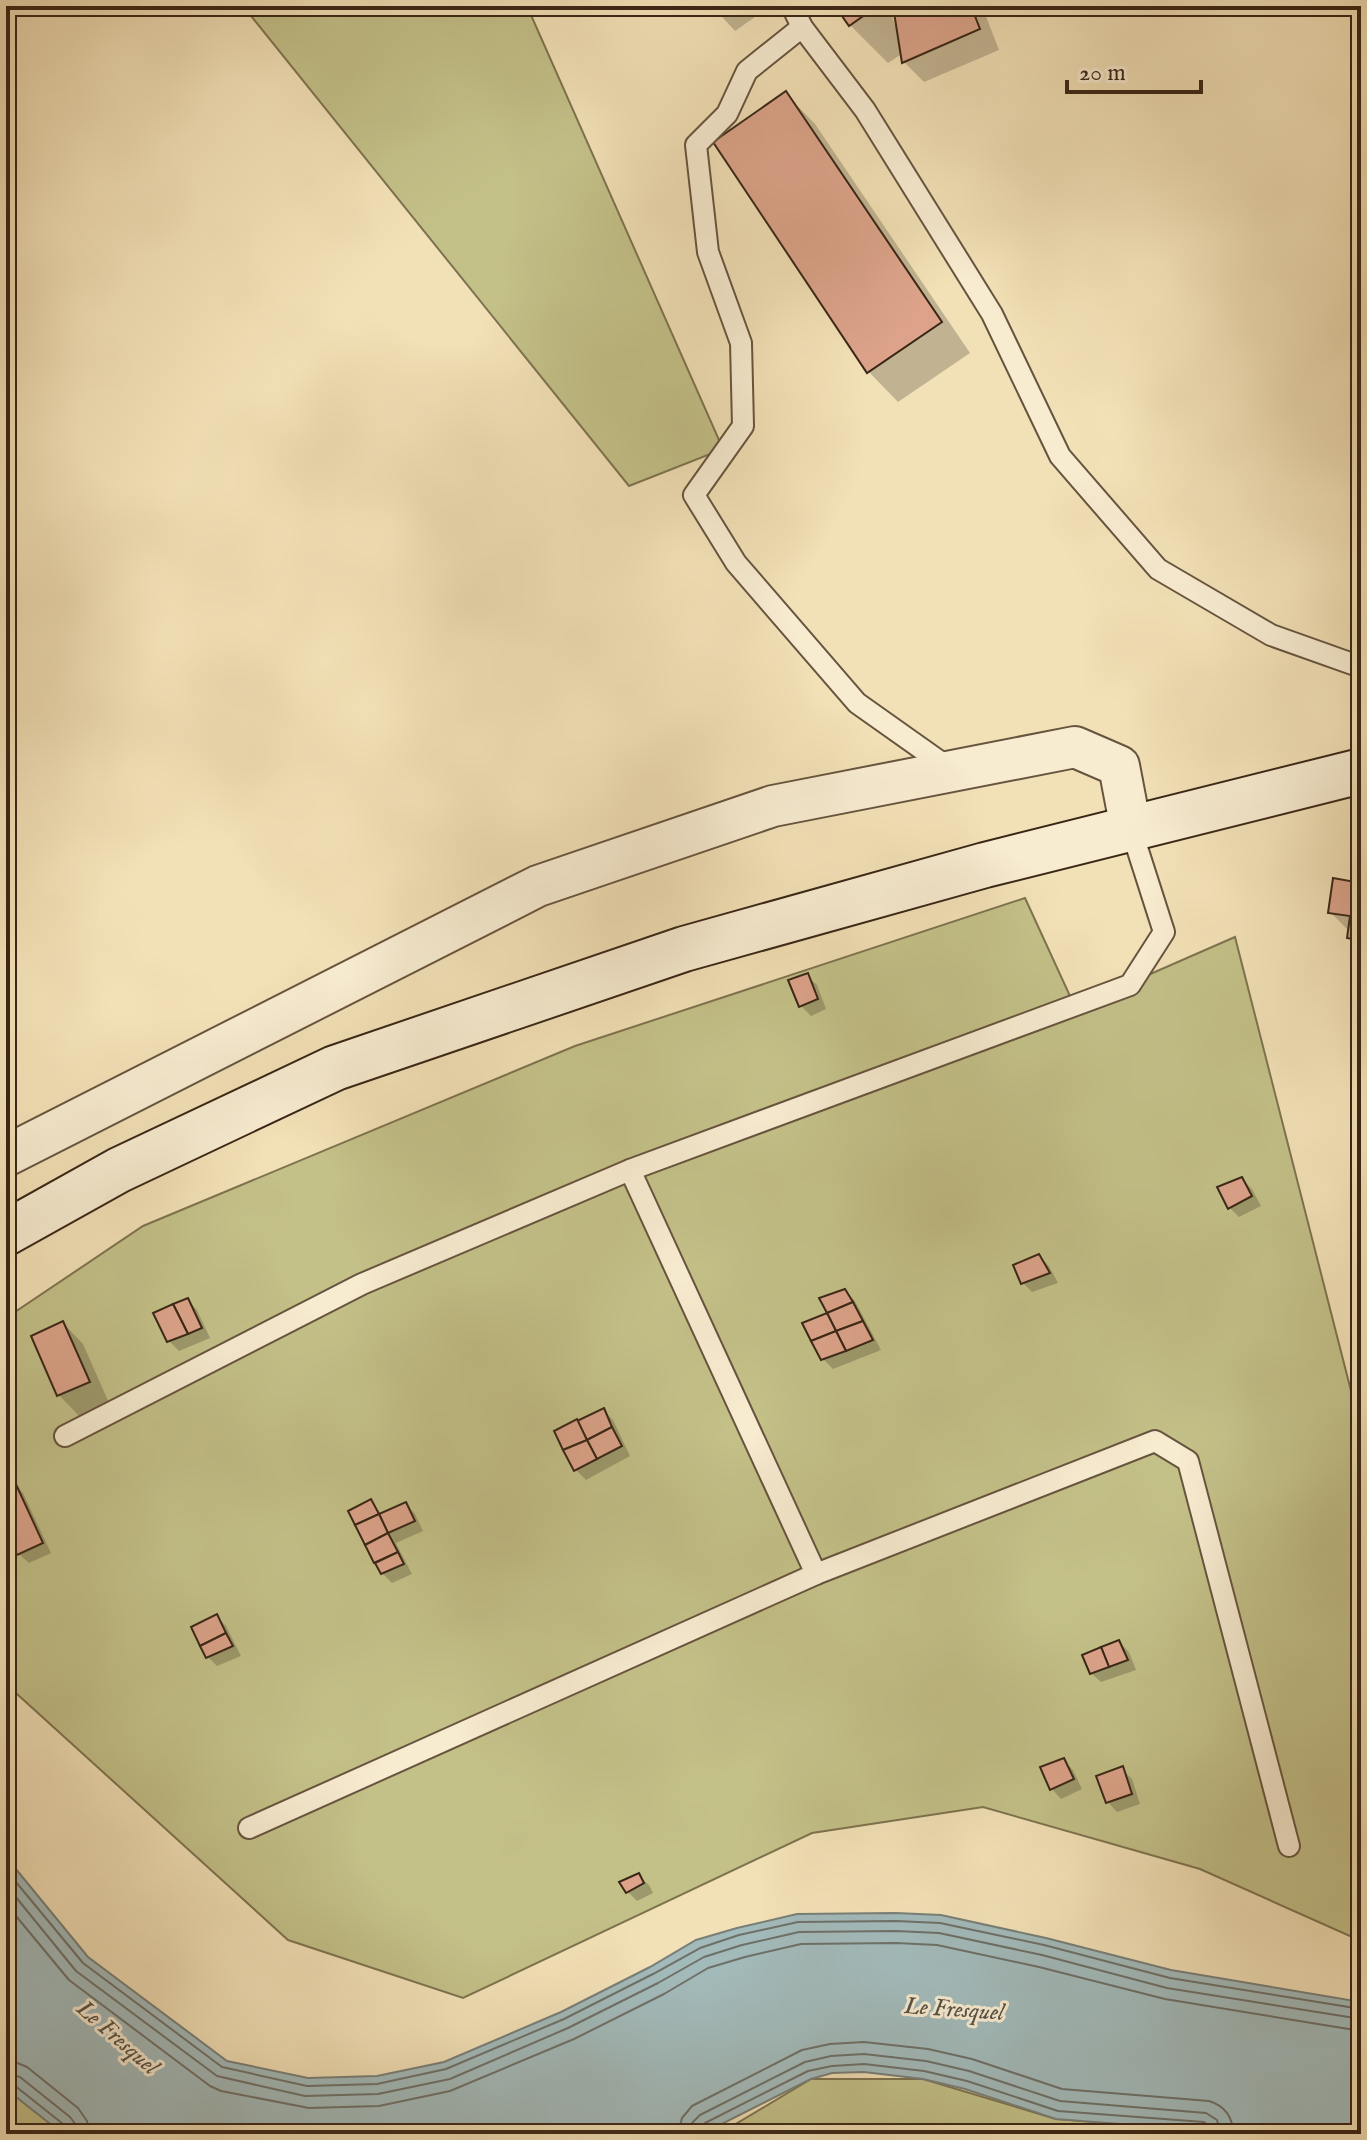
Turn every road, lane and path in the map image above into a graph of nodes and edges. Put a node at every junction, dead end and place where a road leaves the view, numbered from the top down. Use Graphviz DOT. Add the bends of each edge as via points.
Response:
graph roads {
  1 [pos="792,6"];
  2 [pos="802,27"];
  3 [pos="1361,667"];
  4 [pos="953,771"];
  5 [pos="1361,771"];
  6 [pos="1131,829"];
  7 [pos="6,1156"];
  8 [pos="630,1170"];
  9 [pos="6,1233"];
  10 [pos="65,1436"];
  11 [pos="816,1574"];
  12 [pos="249,1828"];
  13 [pos="1289,1846"];
  1 -- 2 [label="lane"];
  2 -- 3 [label="lane" via="865,110 992,314 1060,456 1158,569 1271,635"];
  2 -- 4 [label="lane" via="747,71 727,114 696,145 708,252 741,343 743,426 694,495 736,563 857,703"];
  4 -- 6 [label="street" via="1075,747 1119,766"];
  4 -- 7 [label="street" via="773,806 538,886"];
  5 -- 6 [label="street"];
  6 -- 8 [label="lane" via="1164,932 1130,985"];
  6 -- 9 [label="street" via="684,949 335,1068 119,1170"];
  8 -- 10 [label="lane" via="362,1284"];
  8 -- 11 [label="lane"];
  11 -- 12 [label="lane"];
  11 -- 13 [label="lane" via="1155,1441 1188,1461"];
}
